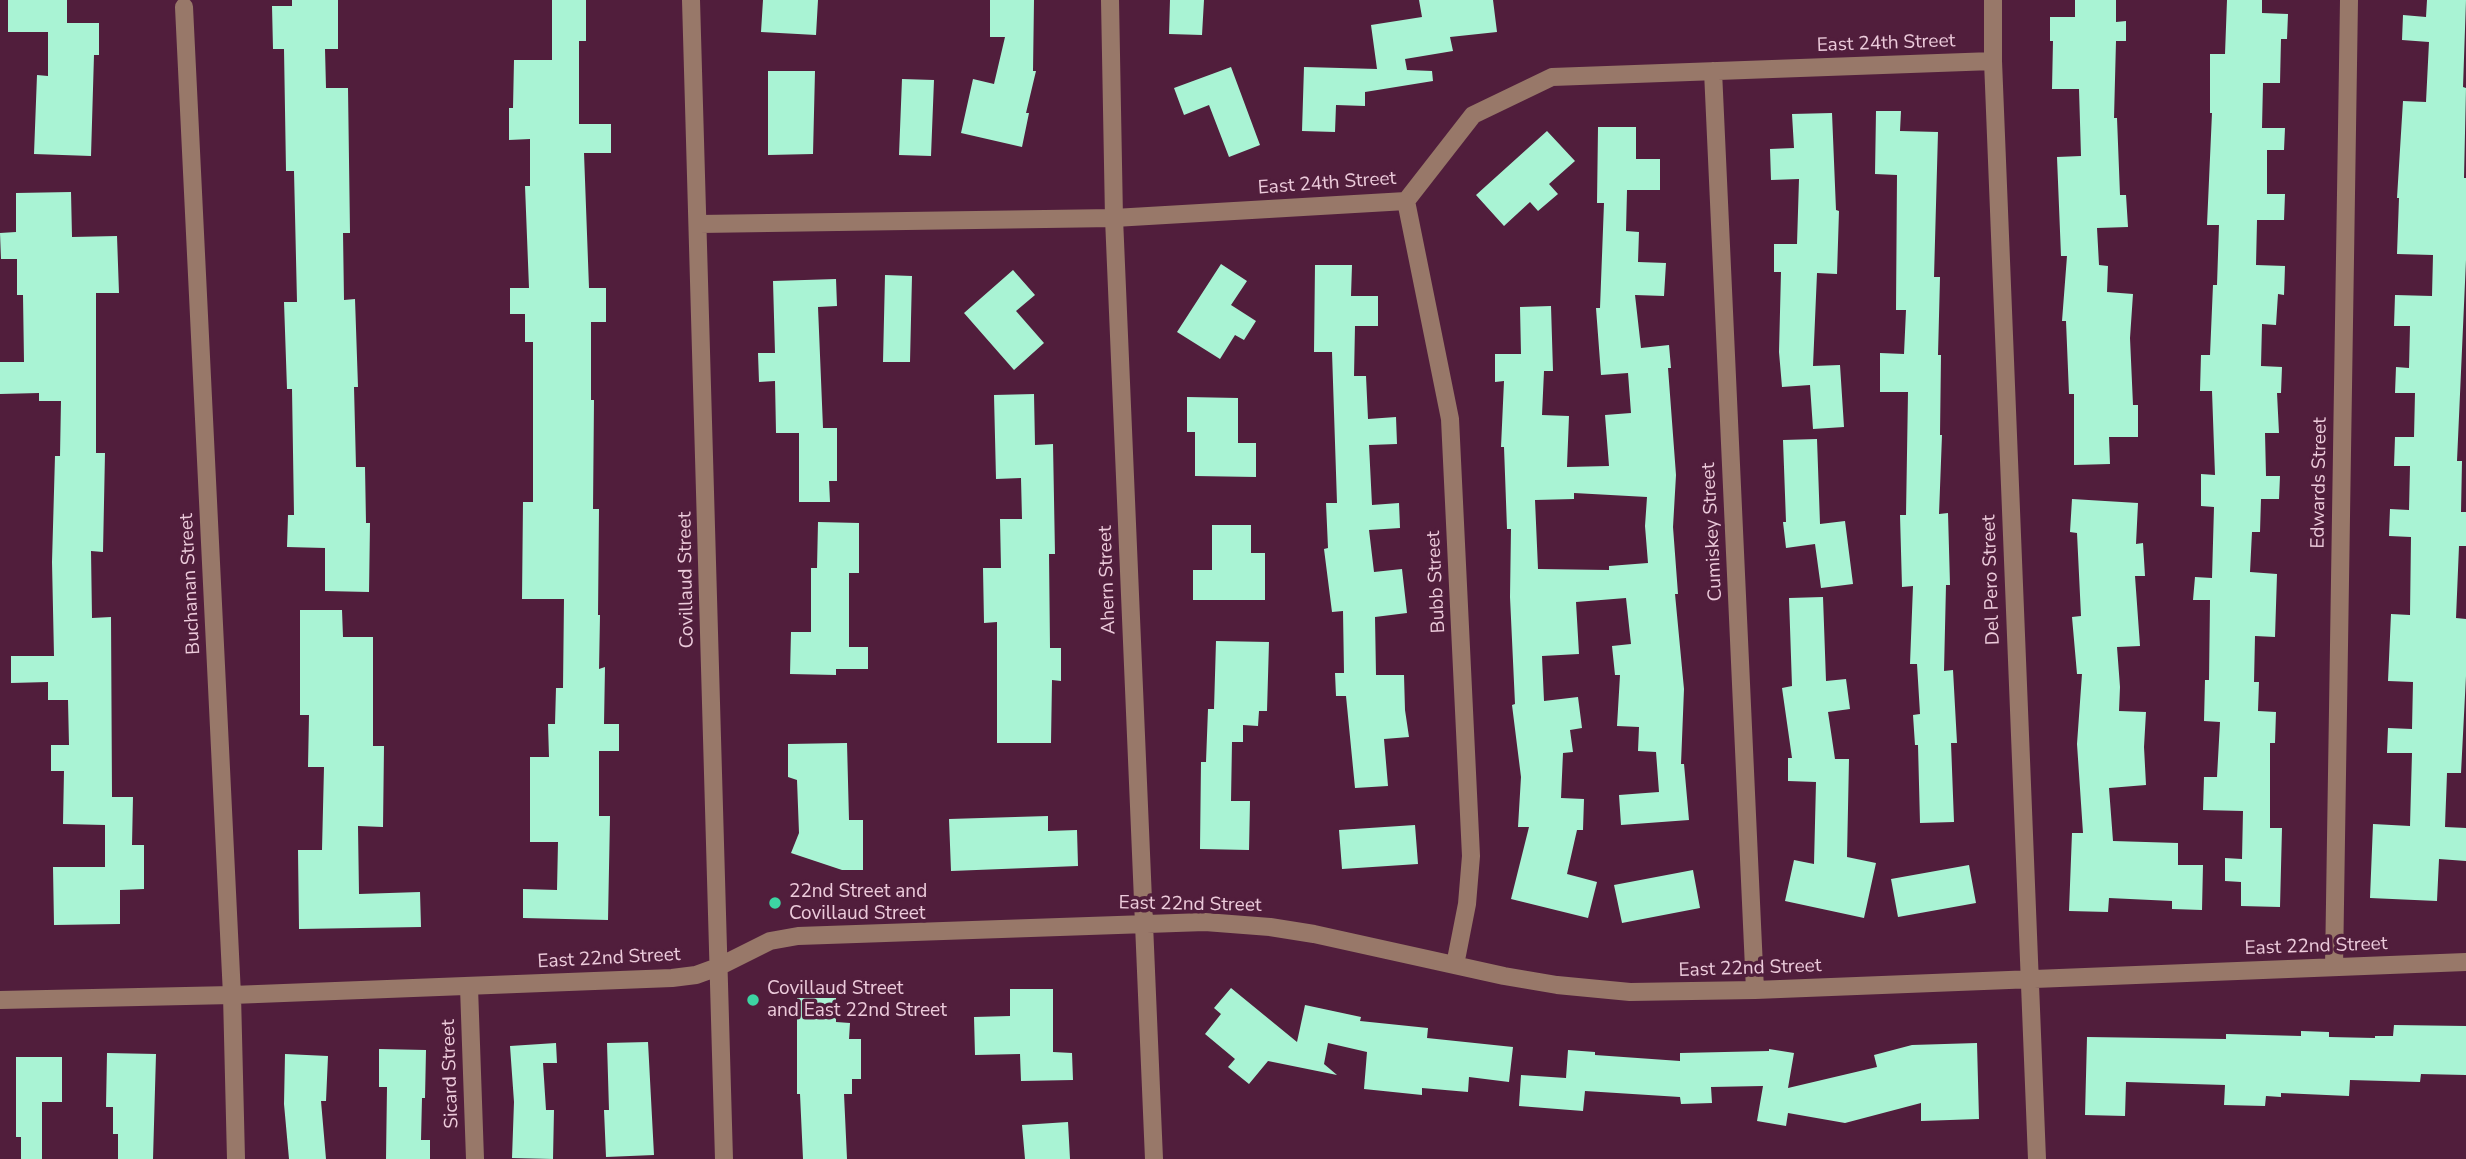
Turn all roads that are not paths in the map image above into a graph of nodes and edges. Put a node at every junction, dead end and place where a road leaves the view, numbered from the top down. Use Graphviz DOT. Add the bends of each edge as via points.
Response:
graph roads {
  1 [pos="691,0"];
  2 [pos="1110,0"];
  3 [pos="1993,0"];
  4 [pos="2350,0"];
  5 [pos="184,7"];
  6 [pos="1993,61"];
  7 [pos="1713,71"];
  8 [pos="1406,201"];
  9 [pos="1114,218"];
  10 [pos="699,224"];
  11 [pos="1143,923"];
  12 [pos="2466,961"];
  13 [pos="1455,965"];
  14 [pos="2333,967"];
  15 [pos="718,968"];
  16 [pos="2029,980"];
  17 [pos="469,986"];
  18 [pos="1755,990"];
  19 [pos="232,995"];
  20 [pos="0,1000"];
  21 [pos="236,1159"];
  22 [pos="475,1159"];
  23 [pos="724,1159"];
  24 [pos="1154,1159"];
  25 [pos="2037,1159"];
  1 -- 10 [label="street, Covillaud Street"];
  2 -- 9 [label="street, Ahern Street"];
  3 -- 6 [label="street, Del Pero Street"];
  4 -- 14 [label="street, Edwards Street"];
  5 -- 19 [label="street, Buchanan Street"];
  6 -- 7 [label="street, East 24th Street"];
  6 -- 16 [label="street, Del Pero Street"];
  7 -- 8 [label="street, East 24th Street" via="1552,77 1473,115"];
  7 -- 18 [label="street, Cumiskey Street"];
  8 -- 9 [label="street, East 24th Street"];
  8 -- 13 [label="street, Bubb Street" via="1450,419 1471,856"];
  9 -- 10 [label="street, East 24th Street"];
  9 -- 11 [label="street, Ahern Street"];
  10 -- 15 [label="street, Covillaud Street"];
  11 -- 13 [label="street, East 22nd Street" via="1270,927"];
  11 -- 15 [label="street, East 22nd Street" via="798,936 770,941"];
  11 -- 24 [label="street, Ahern Street"];
  12 -- 14 [label="street, East 22nd Street"];
  13 -- 18 [label="street, East 22nd Street" via="1558,985 1630,992"];
  14 -- 16 [label="street, East 22nd Street"];
  15 -- 17 [label="street, East 22nd Street" via="672,978"];
  15 -- 23 [label="street, Covillaud Street"];
  16 -- 18 [label="street, East 22nd Street"];
  16 -- 25 [label="street, Del Pero Street"];
  17 -- 19 [label="street, East 22nd Street"];
  17 -- 22 [label="street, Sicard Street"];
  19 -- 20 [label="street, East 22nd Street"];
  19 -- 21 [label="street, Buchanan Street"];
}
